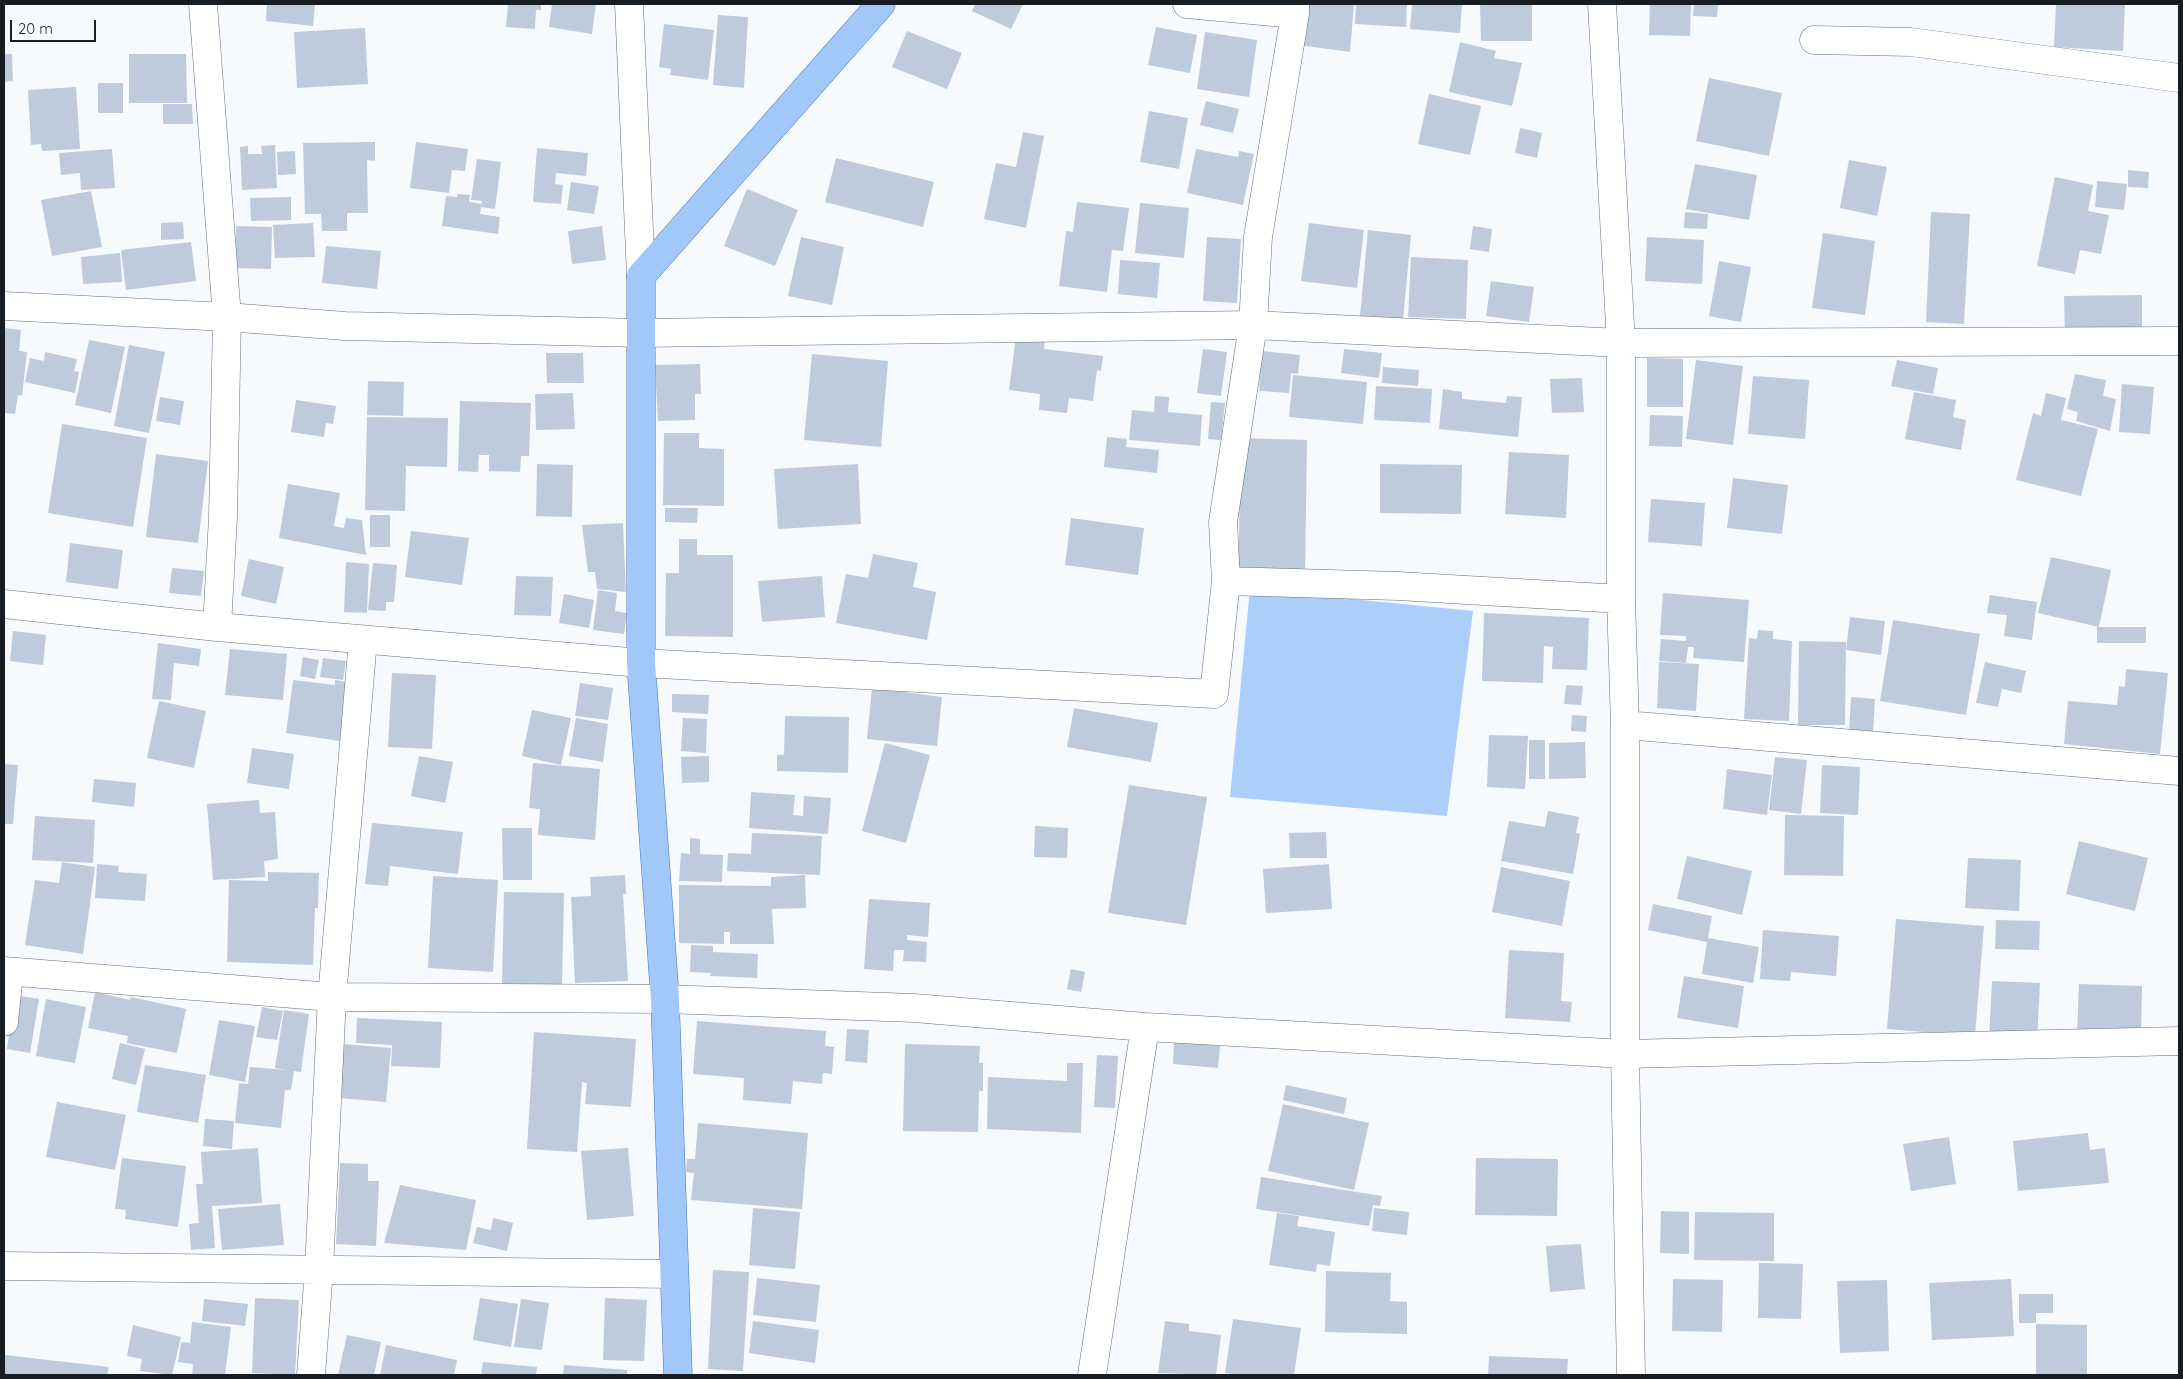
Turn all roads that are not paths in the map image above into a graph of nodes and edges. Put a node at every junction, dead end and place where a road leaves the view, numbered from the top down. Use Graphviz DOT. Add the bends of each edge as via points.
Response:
graph roads {
  1 [pos="203,4"];
  2 [pos="629,4"];
  3 [pos="881,4"];
  4 [pos="1187,4"];
  5 [pos="1602,4"];
  6 [pos="1295,9"];
  7 [pos="1814,40"];
  8 [pos="2179,78"];
  9 [pos="640,276"];
  10 [pos="4,306"];
  11 [pos="226,317"];
  12 [pos="1253,325"];
  13 [pos="641,333"];
  14 [pos="2179,341"];
  15 [pos="1620,343"];
  16 [pos="1226,581"];
  17 [pos="1621,599"];
  18 [pos="4,604"];
  19 [pos="217,627"];
  20 [pos="363,640"];
  21 [pos="641,663"];
  22 [pos="1625,726"];
  23 [pos="2179,771"];
  24 [pos="6,971"];
  25 [pos="332,997"];
  26 [pos="665,999"];
  27 [pos="4,1022"];
  28 [pos="1145,1027"];
  29 [pos="2179,1042"];
  30 [pos="1625,1054"];
  31 [pos="4,1266"];
  32 [pos="319,1269"];
  33 [pos="674,1274"];
  34 [pos="310,1375"];
  35 [pos="678,1375"];
  36 [pos="1092,1375"];
  37 [pos="1631,1375"];
  1 -- 11 [label="street"];
  2 -- 9 [label="street"];
  3 -- 9 [label="main road"];
  4 -- 6 [label="street"];
  5 -- 15 [label="street"];
  6 -- 12 [label="street" via="1258,237"];
  7 -- 8 [label="street" via="1911,42"];
  9 -- 13 [label="main road"];
  10 -- 11 [label="street"];
  11 -- 13 [label="street" via="344,326"];
  11 -- 19 [label="street" via="223,517"];
  12 -- 13 [label="street"];
  12 -- 15 [label="street"];
  12 -- 16 [label="street" via="1223,522"];
  13 -- 21 [label="main road"];
  14 -- 15 [label="street"];
  15 -- 17 [label="street"];
  16 -- 17 [label="street" via="1398,586"];
  16 -- 21 [label="street" via="1214,694"];
  17 -- 22 [label="street"];
  18 -- 19 [label="street"];
  19 -- 20 [label="street"];
  20 -- 21 [label="street"];
  20 -- 25 [label="street"];
  21 -- 26 [label="main road"];
  22 -- 23 [label="street"];
  22 -- 30 [label="street"];
  24 -- 25 [label="street"];
  24 -- 27 [label="street"];
  25 -- 26 [label="street"];
  25 -- 32 [label="street"];
  26 -- 28 [label="street" via="914,1008"];
  26 -- 33 [label="main road"];
  28 -- 30 [label="street"];
  28 -- 36 [label="street"];
  29 -- 30 [label="street"];
  30 -- 37 [label="street"];
  31 -- 32 [label="street"];
  32 -- 33 [label="street"];
  32 -- 34 [label="street"];
  33 -- 35 [label="main road"];
}
